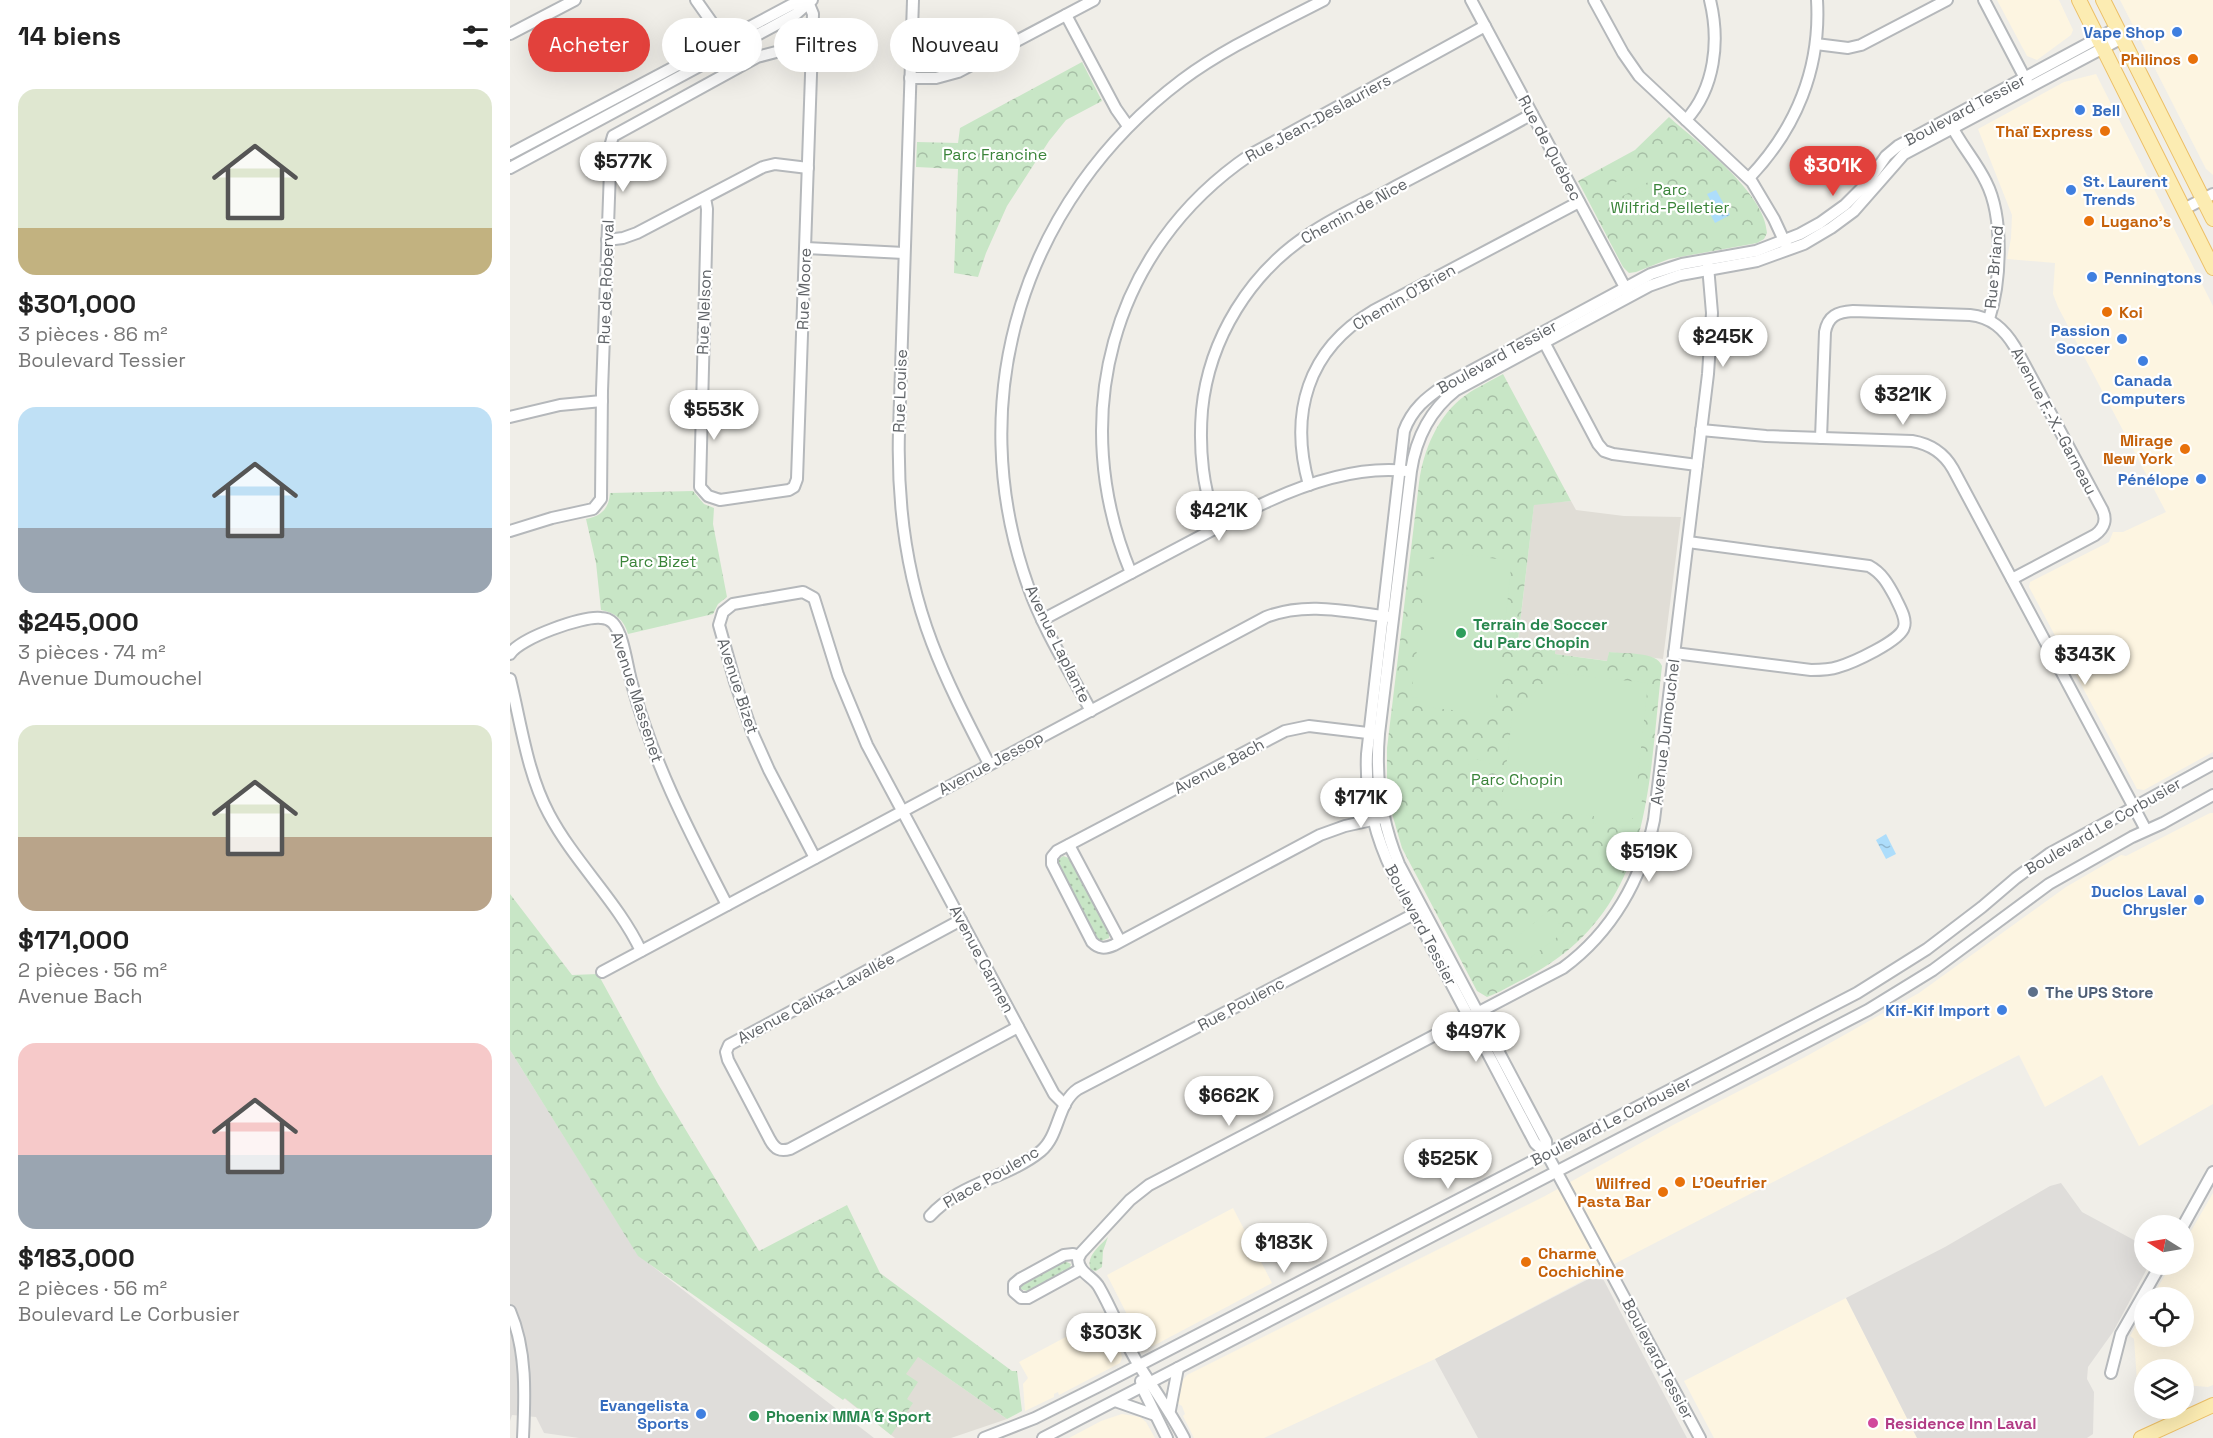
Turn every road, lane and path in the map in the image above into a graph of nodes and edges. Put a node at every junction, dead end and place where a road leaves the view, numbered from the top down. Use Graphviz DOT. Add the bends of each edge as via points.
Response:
graph roads {
  1 [pos="575,0"];
  2 [pos="696,0"];
  3 [pos="913,0"];
  4 [pos="1094,0"];
  5 [pos="1324,0"];
  6 [pos="1472,0"];
  7 [pos="1594,0"];
  8 [pos="1710,0"];
  9 [pos="1817,0"];
  10 [pos="1947,0"];
  11 [pos="1984,0"];
  12 [pos="2079,0"];
  13 [pos="2103,0"];
  14 [pos="810,1"];
  15 [pos="1066,15"];
  16 [pos="708,18"];
  17 [pos="813,18"];
  18 [pos="762,23"];
  19 [pos="1485,26"];
  20 [pos="2120,33"];
  21 [pos="510,34"];
  22 [pos="2100,43"];
  23 [pos="1816,44"];
  24 [pos="672,72"];
  25 [pos="679,72"];
  26 [pos="727,72"];
  27 [pos="811,72"];
  28 [pos="910,78"];
  29 [pos="2027,82"];
  30 [pos="1532,114"];
  31 [pos="1686,120"];
  32 [pos="1950,123"];
  33 [pos="1128,126"];
  34 [pos="510,154"];
  35 [pos="510,168"];
  36 [pos="808,168"];
  37 [pos="1749,178"];
  38 [pos="2208,196"];
  39 [pos="705,198"];
  40 [pos="1579,201"];
  41 [pos="2184,209"];
  42 [pos="2212,216"];
  43 [pos="2192,224"];
  44 [pos="607,240"];
  45 [pos="1786,246"];
  46 [pos="806,248"];
  47 [pos="904,253"];
  48 [pos="1708,265"];
  49 [pos="2213,268"];
  50 [pos="1627,292"];
  51 [pos="1989,319"];
  52 [pos="1544,342"];
  53 [pos="602,401"];
  54 [pos="510,417"];
  55 [pos="1701,430"];
  56 [pos="1821,438"];
  57 [pos="1697,465"];
  58 [pos="1406,471"];
  59 [pos="1309,485"];
  60 [pos="708,496"];
  61 [pos="1219,526"];
  62 [pos="510,531"];
  63 [pos="1688,542"];
  64 [pos="1131,573"];
  65 [pos="2012,579"];
  66 [pos="1389,617"];
  67 [pos="1042,620"];
  68 [pos="1674,653"];
  69 [pos="510,654"];
  70 [pos="510,679"];
  71 [pos="1091,711"];
  72 [pos="1374,733"];
  73 [pos="989,764"];
  74 [pos="2212,768"];
  75 [pos="2213,795"];
  76 [pos="2134,807"];
  77 [pos="901,810"];
  78 [pos="1378,819"];
  79 [pos="2146,830"];
  80 [pos="1069,845"];
  81 [pos="815,858"];
  82 [pos="727,905"];
  83 [pos="1419,912"];
  84 [pos="961,920"];
  85 [pos="1120,941"];
  86 [pos="641,951"];
  87 [pos="602,972"];
  88 [pos="1474,1016"];
  89 [pos="1018,1027"];
  90 [pos="1065,1105"];
  91 [pos="1547,1155"];
  92 [pos="2213,1172"];
  93 [pos="1557,1173"];
  94 [pos="2189,1215"];
  95 [pos="930,1216"];
  96 [pos="1079,1256"];
  97 [pos="1081,1269"];
  98 [pos="2155,1275"];
  99 [pos="510,1311"];
  100 [pos="1139,1365"];
  101 [pos="1178,1368"];
  102 [pos="2111,1373"];
  103 [pos="1147,1385"];
  104 [pos="1115,1401"];
  105 [pos="2213,1405"];
  106 [pos="1170,1410"];
  107 [pos="1155,1415"];
  108 [pos="523,1438"];
  109 [pos="984,1438"];
  110 [pos="1043,1438"];
  111 [pos="1167,1438"];
  112 [pos="1184,1438"];
  113 [pos="1700,1438"];
  114 [pos="2141,1438"];
  1 -- 21 [label="street"];
  2 -- 16 [label="street"];
  3 -- 28 [label="street, Rue Louise"];
  4 -- 15 [label="street"];
  5 -- 33 [label="street, Avenue Laplante" via="1203,65"];
  6 -- 19 [label="street, Rue de Québec"];
  7 -- 31 [label="street" via="1634,69"];
  8 -- 31 [label="street" via="1715,35 1711,70 1702,99"];
  9 -- 23 [label="street"];
  10 -- 23 [label="street" via="1861,45 1848,48"];
  11 -- 29 [label="street"];
  12 -- 22 [label="main road"];
  13 -- 20 [label="main road"];
  14 -- 17 [label="street, Rue Moore"];
  14 -- 18 [label="street" via="791,5"];
  15 -- 28 [label="street" via="958,72 936,78"];
  15 -- 33 [label="street"];
  19 -- 30 [label="street, Rue de Québec"];
  19 -- 64 [label="street, Rue Jean-Deslauriers" via="1250,155 1198,197 1156,249 1121,318 1102,405 1104,483"];
  20 -- 22 [label="street, Boulevard Tessier"];
  20 -- 38 [label="main road"];
  22 -- 29 [label="street, Boulevard Tessier"];
  22 -- 41 [label="main road"];
  23 -- 37 [label="street" via="1797,109"];
  24 -- 34 [label="street"];
  25 -- 35 [label="street"];
  26 -- 44 [label="street, Rue de Roberval" via="613,136"];
  27 -- 36 [label="street, Rue Moore"];
  28 -- 47 [label="street, Rue Louise"];
  29 -- 32 [label="street, Boulevard Tessier"];
  30 -- 40 [label="street, Rue de Québec"];
  30 -- 61 [label="street, Chemin de Nice" via="1310,233 1283,253 1253,285 1224,332 1204,395 1203,462"];
  31 -- 37 [label="street"];
  32 -- 45 [label="street, Boulevard Tessier" via="1900,158 1867,197 1839,222 1815,238"];
  32 -- 51 [label="street, Rue Briand" via="1986,180 1996,209 1999,247"];
  33 -- 67 [label="street, Avenue Laplante" via="1089,172 1052,229 1021,304 1007,360 1001,422 1005,495 1024,572"];
  36 -- 39 [label="street" via="766,165"];
  36 -- 46 [label="street, Rue Moore"];
  37 -- 45 [label="street"];
  38 -- 41 [label="street"];
  38 -- 42 [label="main road"];
  39 -- 44 [label="street" via="632,236"];
  39 -- 60 [label="street, Rue Nelson" via="699,477 700,487"];
  40 -- 50 [label="street, Rue de Québec"];
  40 -- 59 [label="street, Chemin O'Brien" via="1373,311 1339,337 1318,364 1303,405 1300,448"];
  41 -- 43 [label="main road"];
  42 -- 43 [label="street"];
  43 -- 49 [label="main road"];
  44 -- 53 [label="street, Rue de Roberval"];
  45 -- 48 [label="street, Boulevard Tessier"];
  46 -- 47 [label="street"];
  46 -- 60 [label="street, Rue Moore" via="796,485 786,491 724,500"];
  47 -- 73 [label="street, Rue Louise" via="898,449 904,535 915,590 932,643"];
  48 -- 50 [label="street, Boulevard Tessier"];
  48 -- 55 [label="street, Avenue Dumouchel" via="1711,353"];
  50 -- 52 [label="street, Boulevard Tessier"];
  50 -- 58 [label="street, Boulevard Tessier" via="1459,376 1427,397 1415,410 1401,443"];
  51 -- 56 [label="street" via="1848,311 1834,315 1825,332"];
  51 -- 65 [label="street, Avenue F.-X.-Garneau" via="2015,347 2105,517 2098,534"];
  52 -- 57 [label="street" via="1604,451"];
  52 -- 58 [label="street, Boulevard Tessier" via="1449,396 1422,431"];
  53 -- 54 [label="street" via="560,405"];
  53 -- 62 [label="street, Rue de Roberval" via="599,504"];
  55 -- 56 [label="street"];
  55 -- 57 [label="street, Avenue Dumouchel"];
  56 -- 65 [label="street" via="1912,441 1936,450 1953,469"];
  57 -- 63 [label="street, Avenue Dumouchel"];
  58 -- 59 [label="street" via="1358,474"];
  58 -- 66 [label="street, Boulevard Tessier"];
  59 -- 61 [label="street"];
  61 -- 64 [label="street"];
  63 -- 68 [label="street, Avenue Dumouchel"];
  63 -- 68 [label="street" via="1869,566 1884,577 1905,626 1890,642 1827,670"];
  64 -- 67 [label="street"];
  65 -- 76 [label="street"];
  66 -- 71 [label="street, Avenue Jessop" via="1310,608 1280,612"];
  66 -- 72 [label="street, Boulevard Tessier"];
  67 -- 71 [label="street, Avenue Laplante"];
  68 -- 88 [label="street, Avenue Dumouchel" via="1651,832 1623,903 1570,963"];
  69 -- 82 [label="street, Avenue Massenet" via="521,643 573,623 598,618 612,623 620,637 660,768"];
  70 -- 86 [label="street" via="535,779 546,807"];
  71 -- 73 [label="street, Avenue Jessop"];
  72 -- 78 [label="street, Boulevard Tessier" via="1367,782"];
  72 -- 80 [label="street, Avenue Bach" via="1310,726 1285,731"];
  73 -- 77 [label="street, Avenue Jessop"];
  74 -- 76 [label="street, Boulevard Le Corbusier"];
  75 -- 79 [label="street, Boulevard Le Corbusier"];
  76 -- 79 [label="street"];
  76 -- 91 [label="street, Boulevard Le Corbusier" via="2040,861 1940,940 1877,981"];
  77 -- 81 [label="street, Avenue Jessop"];
  77 -- 81 [label="street, Avenue Bizet" via="852,713 814,598 803,592 730,605 721,615 719,625 737,688 769,770"];
  77 -- 84 [label="street, Avenue Carmen"];
  78 -- 83 [label="street, Boulevard Tessier"];
  78 -- 85 [label="street, Avenue Bach" via="1314,838"];
  79 -- 93 [label="street, Boulevard Le Corbusier" via="2049,884 1933,970 1888,998"];
  80 -- 85 [label="street"];
  80 -- 85 [label="street, Avenue Bach" via="1055,853 1052,864 1092,942 1103,948"];
  81 -- 82 [label="street, Avenue Jessop"];
  82 -- 86 [label="street, Avenue Jessop"];
  83 -- 88 [label="street, Boulevard Tessier"];
  83 -- 90 [label="street, Rue Poulenc" via="1078,1089"];
  84 -- 89 [label="street, Avenue Carmen"];
  84 -- 89 [label="street, Avenue Calixa-Lavallée" via="729,1045 727,1060 770,1140 782,1150"];
  86 -- 87 [label="street, Avenue Jessop"];
  88 -- 91 [label="street, Boulevard Tessier" via="1546,1141"];
  88 -- 96 [label="street, Avenue Dumouchel" via="1149,1185"];
  89 -- 90 [label="street, Avenue Carmen" via="1056,1097"];
  90 -- 95 [label="street, Place Poulenc" via="1051,1139 1042,1149 945,1202"];
  91 -- 93 [label="street, Boulevard Tessier"];
  91 -- 100 [label="street, Boulevard Le Corbusier"];
  92 -- 94 [label="street"];
  93 -- 101 [label="street, Boulevard Le Corbusier"];
  93 -- 113 [label="street, Boulevard Tessier"];
  96 -- 97 [label="street"];
  96 -- 97 [label="street" via="1064,1255 1020,1279 1014,1284 1014,1292 1028,1298"];
  97 -- 100 [label="street" via="1099,1286"];
  98 -- 102 [label="street" via="2121,1334"];
  99 -- 108 [label="street" via="522,1358"];
  100 -- 103 [label="street"];
  100 -- 109 [label="street, Boulevard Le Corbusier" via="1044,1414"];
  101 -- 103 [label="street, Boulevard Le Corbusier"];
  101 -- 106 [label="street"];
  103 -- 104 [label="street, Boulevard Le Corbusier"];
  103 -- 106 [label="street"];
  103 -- 107 [label="street"];
  104 -- 107 [label="street"];
  104 -- 110 [label="street, Boulevard Le Corbusier"];
  105 -- 114 [label="main road"];
  106 -- 112 [label="street"];
  107 -- 111 [label="street"];
}
